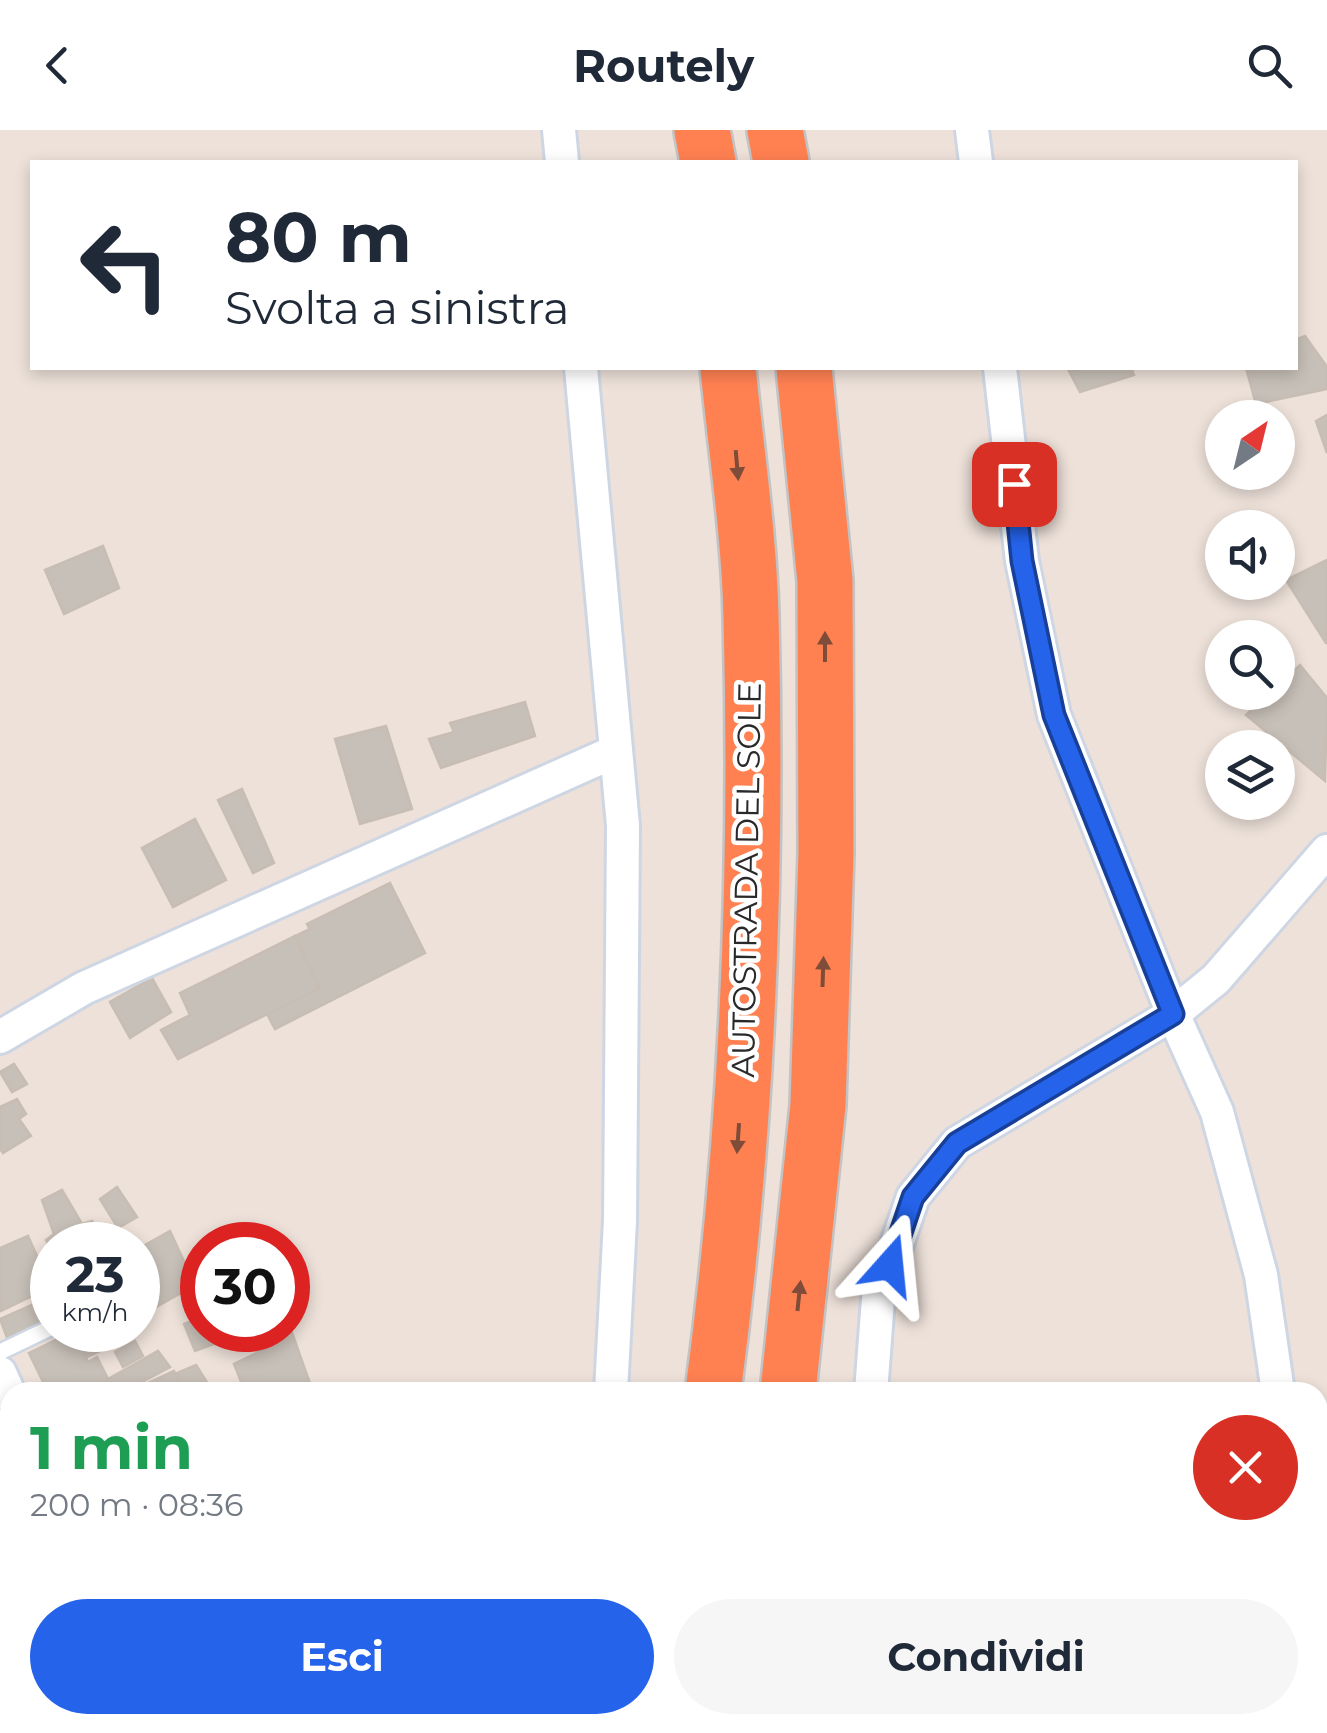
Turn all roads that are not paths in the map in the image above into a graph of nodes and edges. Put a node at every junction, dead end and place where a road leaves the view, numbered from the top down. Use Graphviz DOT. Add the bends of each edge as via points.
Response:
graph roads {
  1 [pos="559,130"];
  2 [pos="702,130"];
  3 [pos="776,130"];
  4 [pos="972,130"];
  5 [pos="562,160"];
  6 [pos="708,160"];
  7 [pos="781,160"];
  8 [pos="976,160"];
  9 [pos="580,370"];
  10 [pos="728,370"];
  11 [pos="804,370"];
  12 [pos="1000,370"];
  13 [pos="616,751"];
  14 [pos="1327,851"];
  15 [pos="1173,1014"];
  16 [pos="0,1037"];
  17 [pos="30,1338"];
  18 [pos="0,1352"];
  19 [pos="612,1382"];
  20 [pos="715,1382"];
  21 [pos="789,1382"];
  22 [pos="872,1382"];
  23 [pos="1277,1382"];
  1 -- 5 [label="street"];
  2 -- 6 [label="highway"];
  3 -- 7 [label="highway"];
  4 -- 8 [label="street"];
  9 -- 13 [label="street"];
  10 -- 20 [label="highway, AUTOSTRADA DEL SOLE, one-way" via="751,613 752,954"];
  21 -- 11 [label="highway, one-way" via="818,1105 826,853 825,581"];
  12 -- 15 [label="street" via="1022,561 1054,715"];
  13 -- 16 [label="street" via="84,988"];
  13 -- 19 [label="street" via="621,1076"];
  14 -- 15 [label="street" via="1216,978"];
  15 -- 22 [label="street" via="957,1143 913,1197 878,1299"];
  15 -- 23 [label="street" via="1217,1112 1261,1275"];
  17 -- 18 [label="lane"];
}
